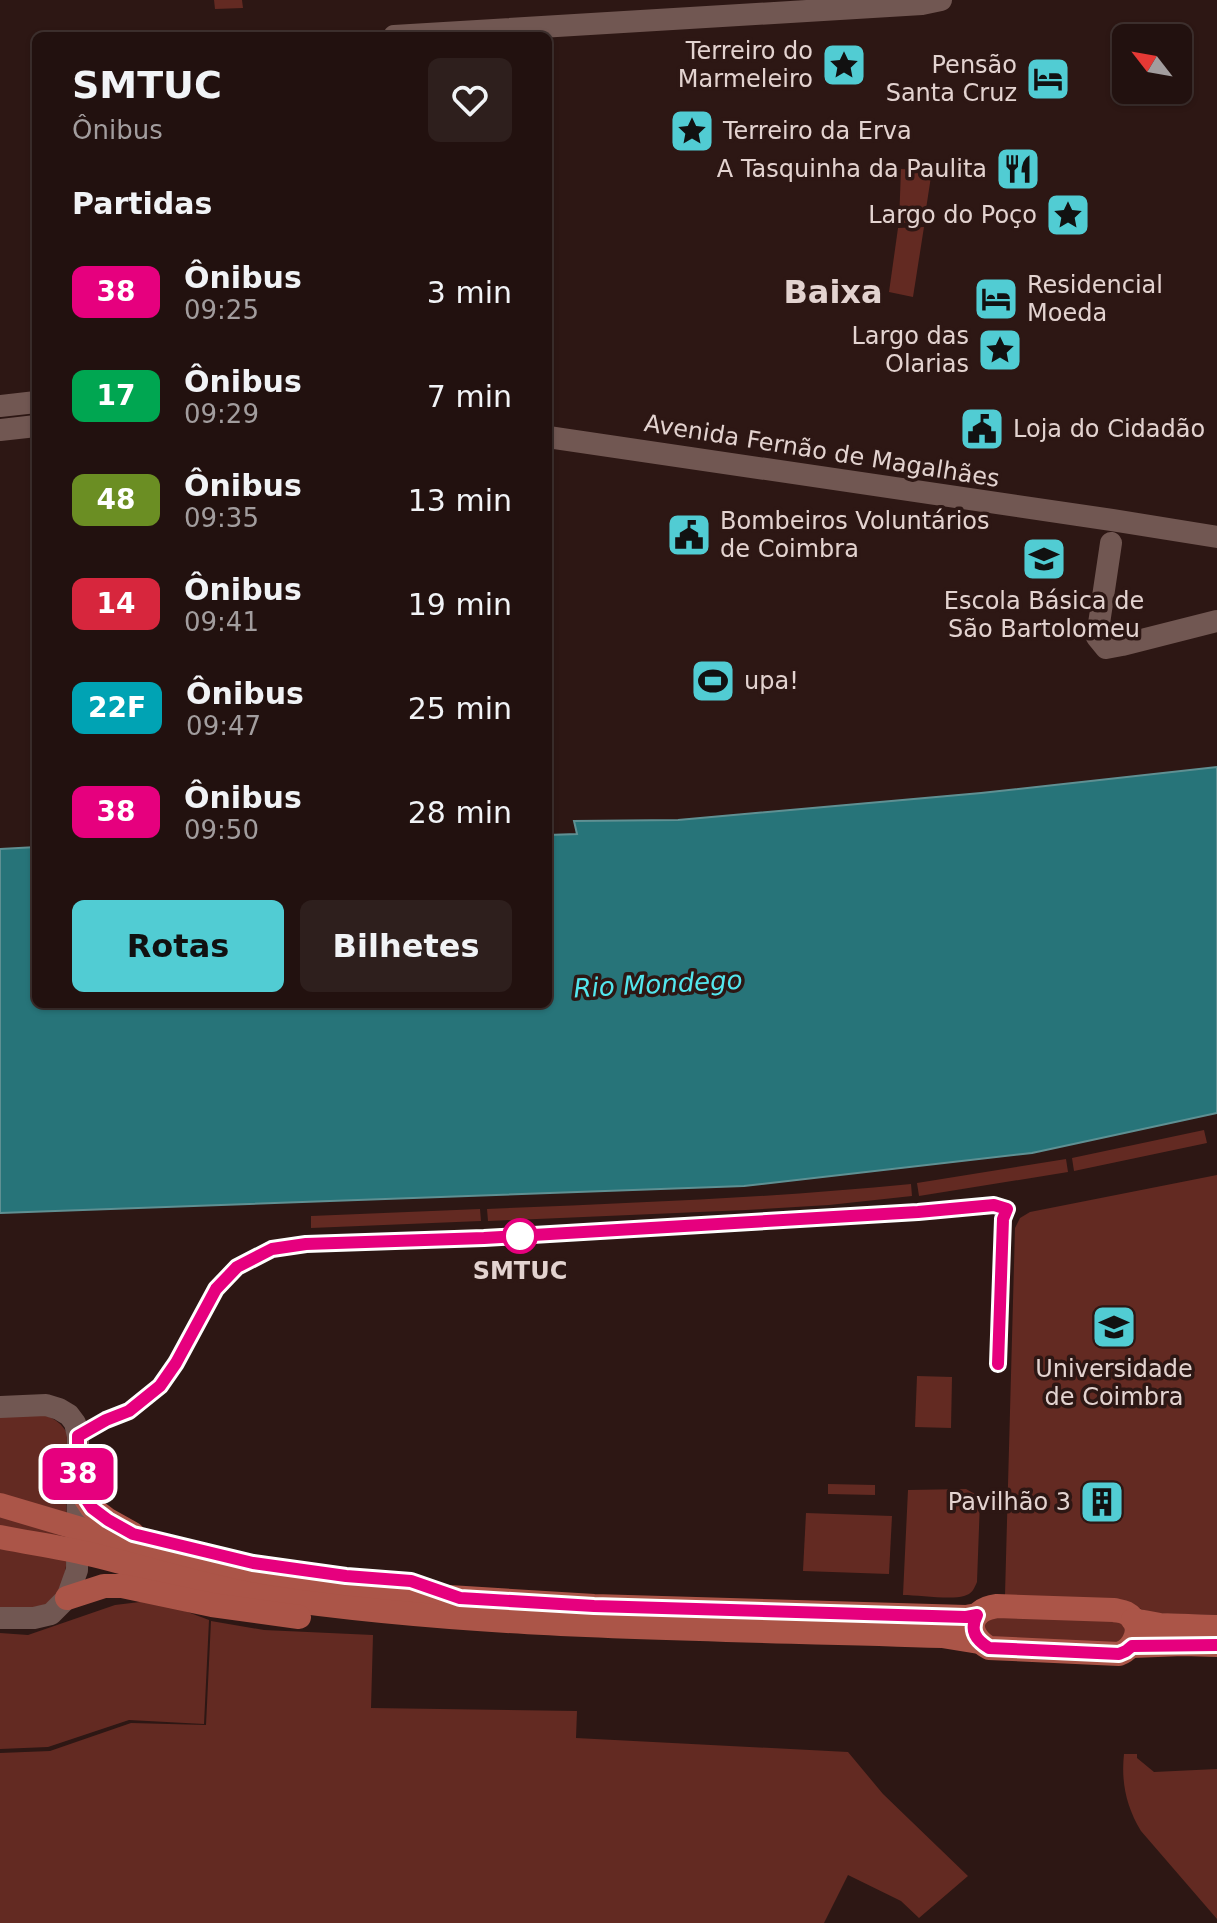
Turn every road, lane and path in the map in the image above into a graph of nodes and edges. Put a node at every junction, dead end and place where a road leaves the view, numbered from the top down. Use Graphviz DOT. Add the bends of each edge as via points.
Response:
graph roads {
  1 [pos="939,1"];
  2 [pos="460,32"];
  3 [pos="32,402"];
  4 [pos="0,406"];
  5 [pos="32,426"];
  6 [pos="0,430"];
  7 [pos="552,438"];
  8 [pos="1089,517"];
  9 [pos="1137,524"];
  10 [pos="1217,537"];
  11 [pos="1111,543"];
  12 [pos="1215,624"];
  13 [pos="0,1407"];
  14 [pos="78,1487"];
  15 [pos="0,1505"];
  16 [pos="0,1537"];
  17 [pos="264,1588"];
  18 [pos="67,1598"];
  19 [pos="458,1608"];
  20 [pos="977,1615"];
  21 [pos="0,1618"];
  22 [pos="1133,1620"];
  23 [pos="1217,1627"];
  24 [pos="979,1642"];
  25 [pos="1217,1645"];
  26 [pos="1132,1646"];
  1 -- 2 [label="main road"];
  3 -- 4 [label="main road"];
  5 -- 6 [label="main road"];
  7 -- 8 [label="main road, Avenida Fernão de Magalhães"];
  8 -- 9 [label="main road, Avenida Fernão de Magalhães"];
  8 -- 11 [label="main road"];
  9 -- 10 [label="main road, Avenida Fernão de Magalhães"];
  9 -- 11 [label="main road"];
  11 -- 12 [label="main road" via="1097,637 1106,648"];
  13 -- 14 [label="main road" via="46,1405 69,1415 78,1436"];
  14 -- 18 [label="main road" via="77,1570"];
  14 -- 19 [label="main road" via="92,1508 133,1534 253,1563 411,1581"];
  15 -- 17 [label="main road"];
  16 -- 17 [label="main road" via="208,1585"];
  17 -- 19 [label="main road"];
  18 -- 19 [label="main road" via="122,1586 212,1605 410,1627"];
  18 -- 21 [label="main road" via="51,1614"];
  19 -- 20 [label="main road"];
  19 -- 24 [label="main road" via="565,1625 942,1636"];
  20 -- 22 [label="main road" via="997,1606 1114,1610"];
  20 -- 24 [label="main road" via="973,1631"];
  22 -- 23 [label="main road"];
  22 -- 26 [label="main road" via="1137,1630"];
  24 -- 26 [label="main road" via="989,1648 1107,1653 1122,1653"];
  25 -- 26 [label="main road"];
}
